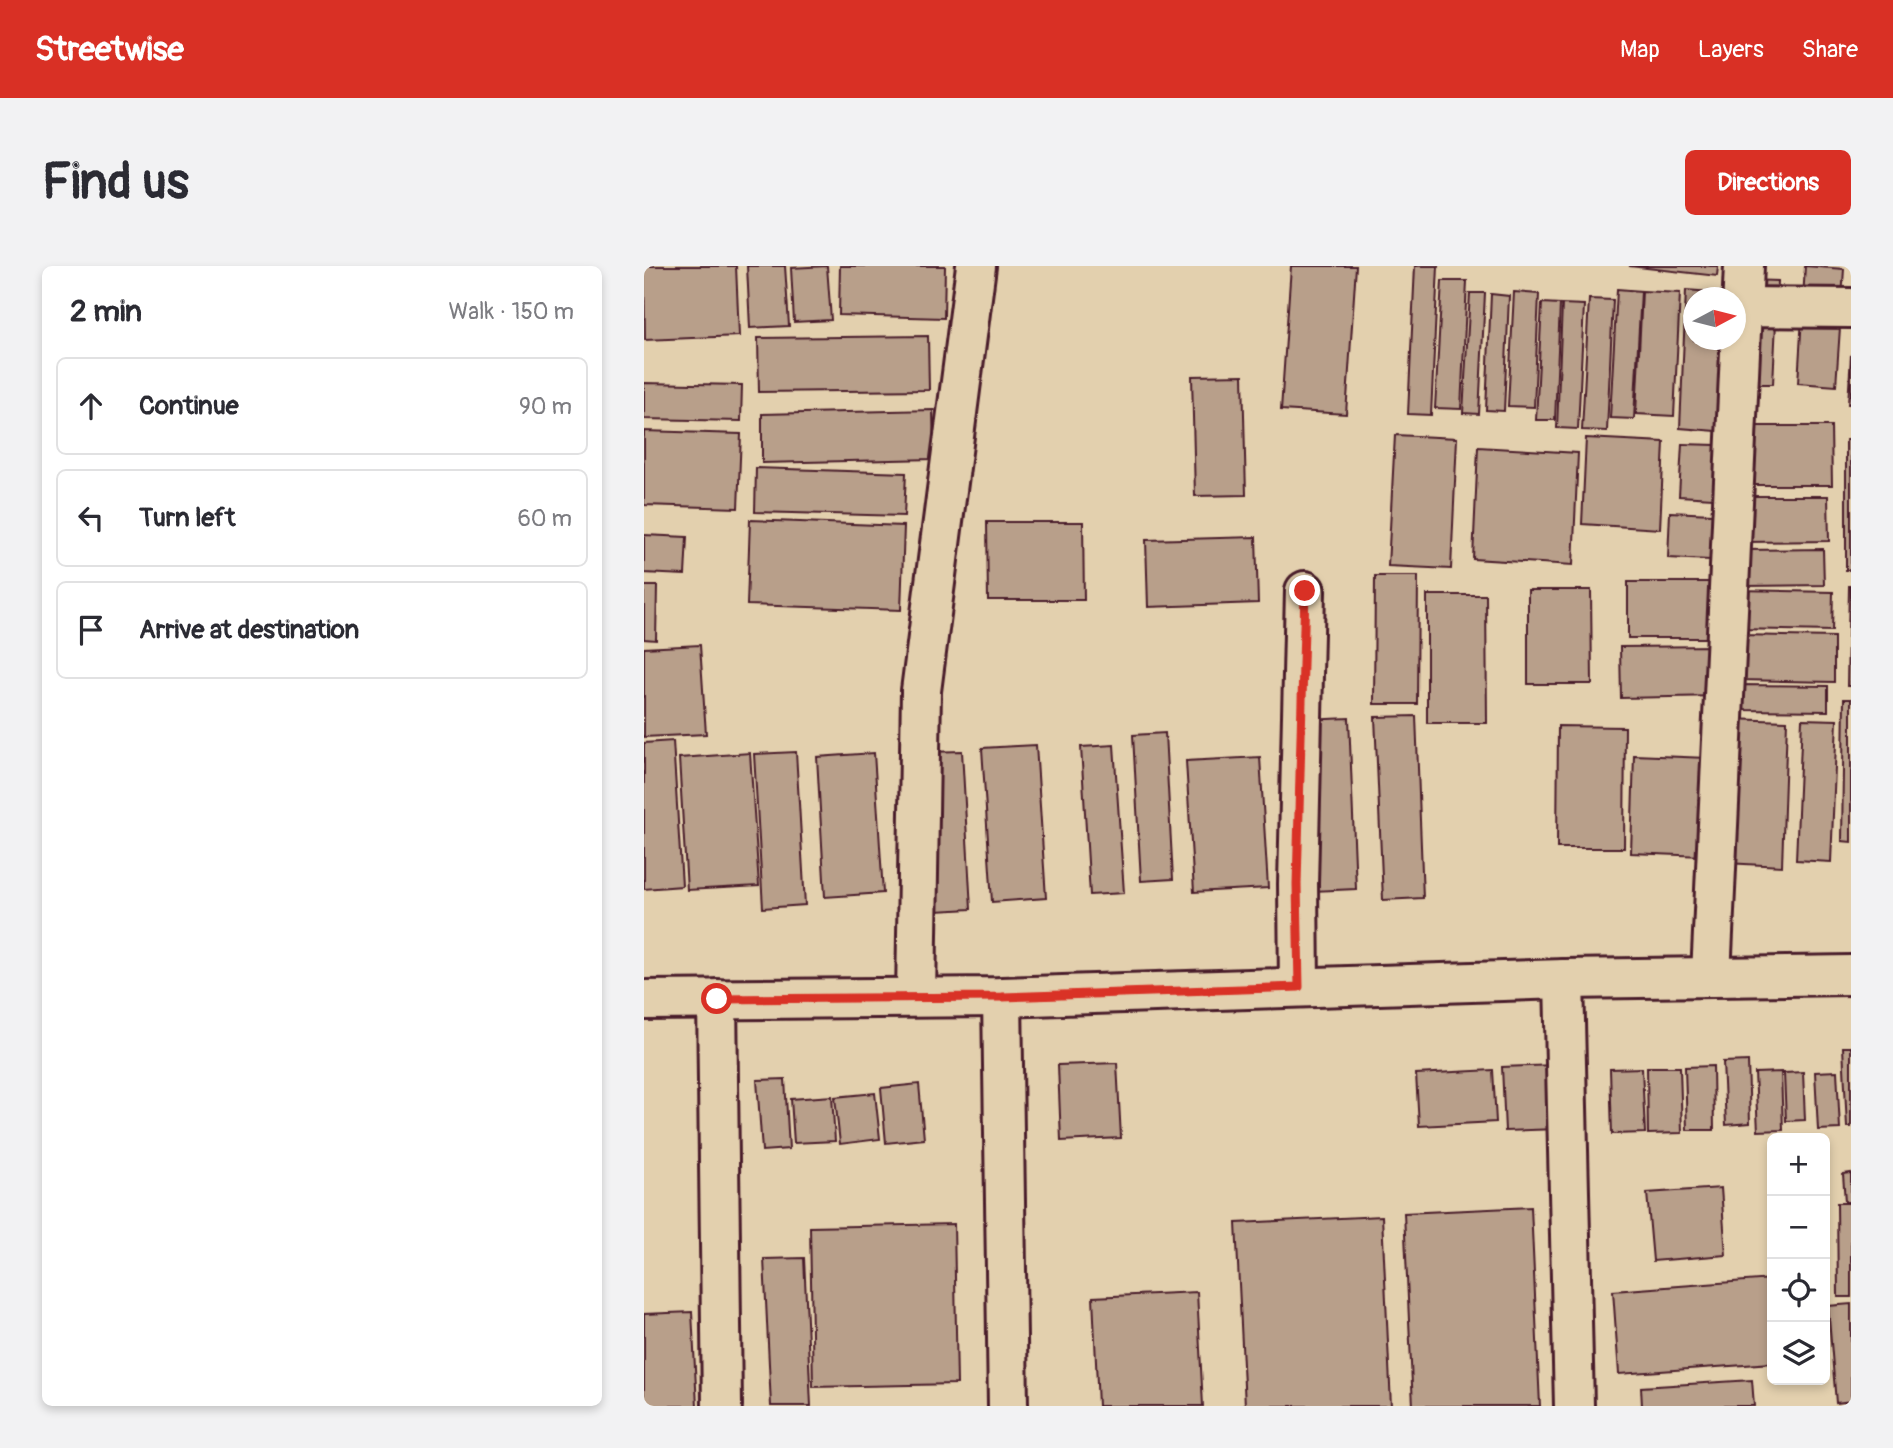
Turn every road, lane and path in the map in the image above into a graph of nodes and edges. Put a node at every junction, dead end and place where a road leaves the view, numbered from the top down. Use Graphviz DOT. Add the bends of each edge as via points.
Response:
graph roads {
  1 [pos="976,266"];
  2 [pos="1744,266"];
  3 [pos="1743,287"];
  4 [pos="1746,307"];
  5 [pos="1851,308"];
  6 [pos="1740,350"];
  7 [pos="1305,591"];
  8 [pos="1851,975"];
  9 [pos="1711,976"];
  10 [pos="1564,979"];
  11 [pos="1299,987"];
  12 [pos="915,996"];
  13 [pos="1002,997"];
  14 [pos="717,999"];
  15 [pos="644,1000"];
  16 [pos="722,1406"];
  17 [pos="1008,1406"];
  18 [pos="1574,1406"];
  1 -- 12 [label="street" via="921,691"];
  2 -- 3 [label="street"];
  4 -- 5 [label="street"];
  6 -- 9 [label="street"];
  7 -- 11 [label="street" via="1297,884"];
  8 -- 9 [label="street"];
  9 -- 10 [label="street"];
  10 -- 11 [label="street"];
  10 -- 18 [label="street"];
  11 -- 13 [label="street"];
  12 -- 13 [label="street"];
  12 -- 14 [label="street"];
  13 -- 17 [label="street"];
  14 -- 15 [label="street"];
  14 -- 16 [label="street"];
}
